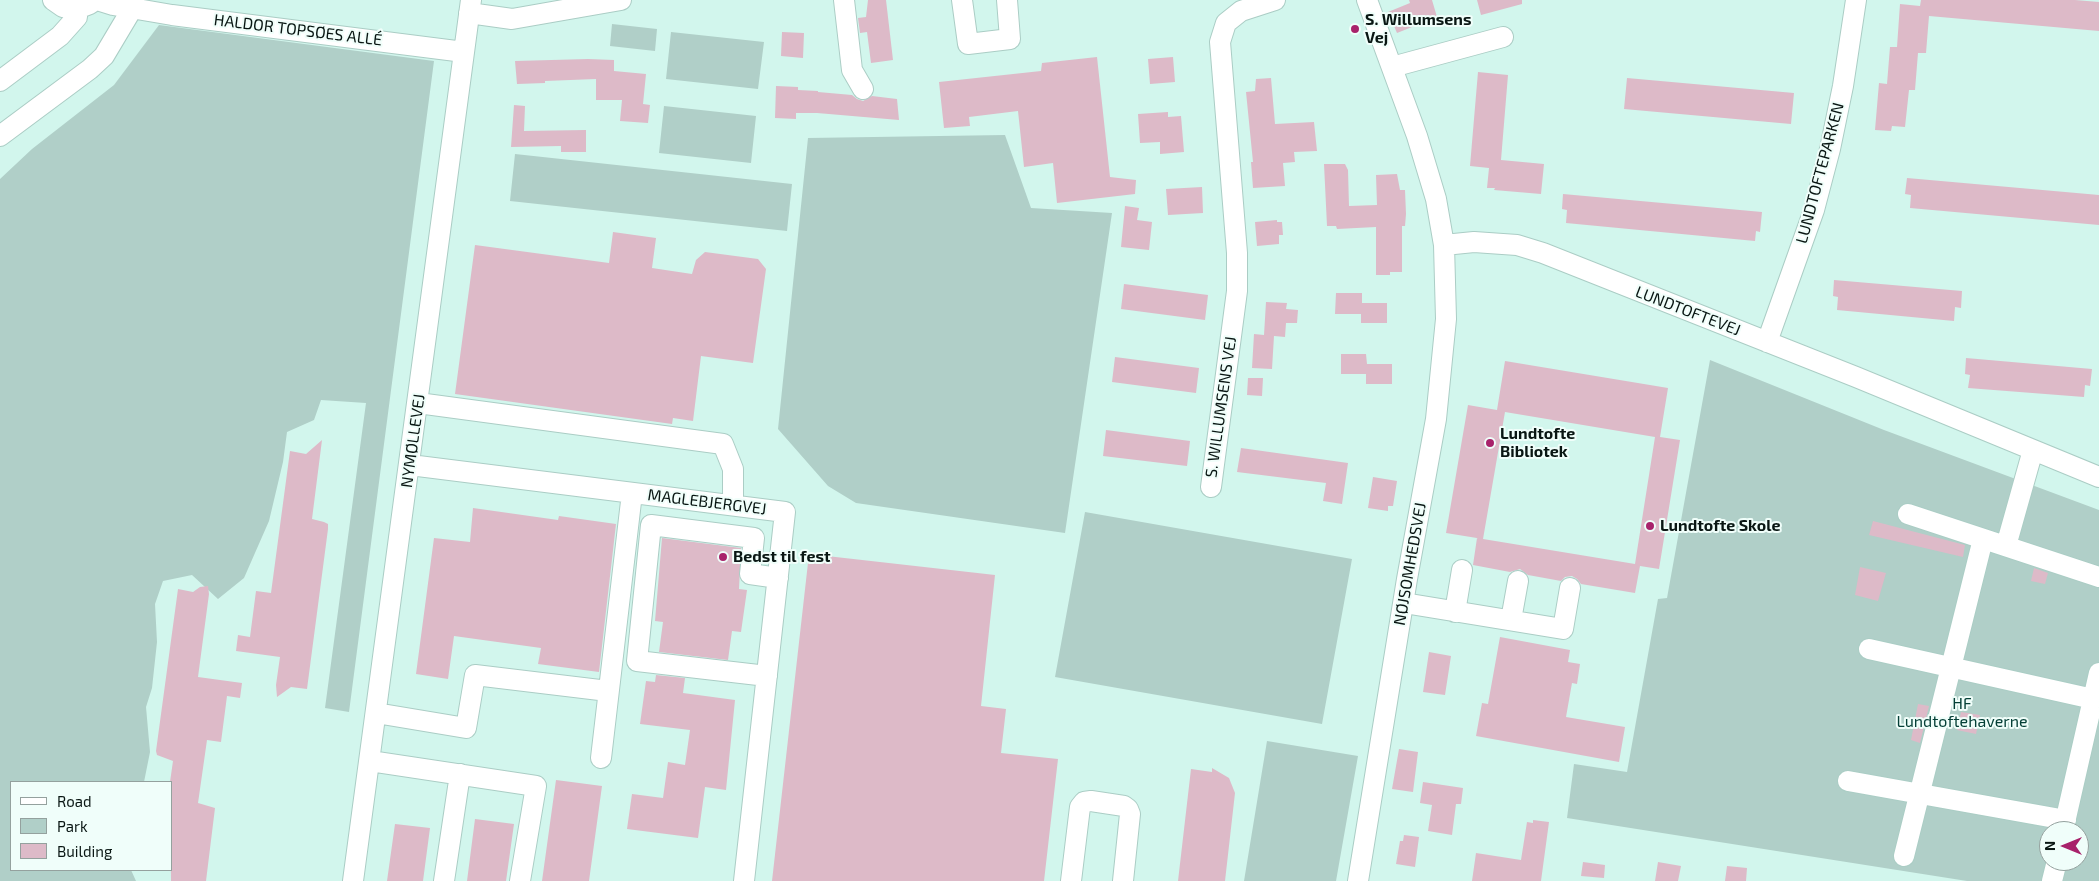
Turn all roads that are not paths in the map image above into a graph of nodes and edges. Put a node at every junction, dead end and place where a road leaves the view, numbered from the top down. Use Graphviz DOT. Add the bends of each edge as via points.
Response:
graph roads {
  1 [pos="96,0"];
  2 [pos="621,0"];
  3 [pos="844,0"];
  4 [pos="962,0"];
  5 [pos="1006,0"];
  6 [pos="1275,0"];
  7 [pos="1367,0"];
  8 [pos="1856,0"];
  9 [pos="64,5"];
  10 [pos="470,6"];
  11 [pos="132,9"];
  12 [pos="1503,37"];
  13 [pos="464,52"];
  14 [pos="1392,67"];
  15 [pos="0,81"];
  16 [pos="863,89"];
  17 [pos="0,136"];
  18 [pos="1444,244"];
  19 [pos="1767,342"];
  20 [pos="418,403"];
  21 [pos="2033,450"];
  22 [pos="410,465"];
  23 [pos="2099,477"];
  24 [pos="1211,487"];
  25 [pos="632,493"];
  26 [pos="733,505"];
  27 [pos="1908,514"];
  28 [pos="1983,539"];
  29 [pos="2006,546"];
  30 [pos="1462,570"];
  31 [pos="2099,577"];
  32 [pos="778,578"];
  33 [pos="1518,581"];
  34 [pos="1570,588"];
  35 [pos="1404,603"];
  36 [pos="1455,612"];
  37 [pos="1511,620"];
  38 [pos="1869,649"];
  39 [pos="1951,668"];
  40 [pos="2099,672"];
  41 [pos="767,676"];
  42 [pos="608,691"];
  43 [pos="2093,699"];
  44 [pos="376,713"];
  45 [pos="601,758"];
  46 [pos="370,761"];
  47 [pos="460,774"];
  48 [pos="1848,781"];
  49 [pos="1920,794"];
  50 [pos="2046,821"];
  51 [pos="2066,821"];
  52 [pos="1904,856"];
  53 [pos="354,881"];
  54 [pos="444,881"];
  55 [pos="520,881"];
  56 [pos="744,881"];
  57 [pos="1071,881"];
  58 [pos="1123,881"];
  59 [pos="1358,881"];
  1 -- 9 [label="street, HALDOR TOPSØES ALLÉ" via="87,6"];
  1 -- 11 [label="street, HALDOR TOPSØES ALLÉ"];
  2 -- 10 [label="street" via="512,18"];
  3 -- 16 [label="street" via="852,70"];
  4 -- 5 [label="street" via="968,44 1010,39"];
  6 -- 24 [label="street, S. WILLUMSENS VEJ" via="1241,11 1226,23 1220,42 1237,253 1237,291"];
  7 -- 14 [label="street"];
  8 -- 19 [label="street, LUNDTOFTEPARKEN" via="1830,149 1814,210"];
  9 -- 15 [label="street, HALDOR TOPSØES ALLÉ" via="77,17 60,36"];
  10 -- 13 [label="street, NYMØLLEVEJ"];
  11 -- 13 [label="street, HALDOR TOPSØES ALLÉ"];
  11 -- 17 [label="street" via="104,56"];
  12 -- 14 [label="street"];
  13 -- 20 [label="street, NYMØLLEVEJ"];
  14 -- 18 [label="street" via="1426,164"];
  18 -- 19 [label="street, LUNDTOFTEVEJ" via="1517,245"];
  18 -- 35 [label="street, NØJSOMHEDSVEJ" via="1446,319 1436,419"];
  19 -- 21 [label="street, LUNDTOFTEVEJ"];
  20 -- 22 [label="street, NYMØLLEVEJ"];
  20 -- 26 [label="street" via="723,444 733,468"];
  21 -- 23 [label="street, LUNDTOFTEVEJ"];
  21 -- 29 [label="street"];
  22 -- 25 [label="street, MAGLEBJERGVEJ"];
  22 -- 44 [label="street, NYMØLLEVEJ"];
  25 -- 26 [label="street, MAGLEBJERGVEJ"];
  25 -- 42 [label="street"];
  26 -- 32 [label="street, MAGLEBJERGVEJ" via="785,512"];
  27 -- 28 [label="street"];
  28 -- 29 [label="street"];
  28 -- 39 [label="street"];
  29 -- 31 [label="street"];
  30 -- 36 [label="street"];
  32 -- 41 [label="street, MAGLEBJERGVEJ"];
  32 -- 41 [label="street" via="750,574 754,538 651,525 637,661"];
  33 -- 37 [label="street"];
  34 -- 37 [label="street" via="1563,629"];
  35 -- 36 [label="street"];
  35 -- 59 [label="street, NØJSOMHEDSVEJ"];
  36 -- 37 [label="street"];
  38 -- 39 [label="street"];
  39 -- 43 [label="street"];
  39 -- 49 [label="street"];
  40 -- 43 [label="street"];
  41 -- 56 [label="street, MAGLEBJERGVEJ"];
  42 -- 44 [label="street" via="474,675 466,728"];
  42 -- 45 [label="street"];
  43 -- 51 [label="street"];
  44 -- 46 [label="street, NYMØLLEVEJ"];
  46 -- 47 [label="street"];
  46 -- 53 [label="street, NYMØLLEVEJ"];
  47 -- 54 [label="street"];
  47 -- 55 [label="street" via="536,786"];
  48 -- 49 [label="street"];
  49 -- 50 [label="street"];
  49 -- 52 [label="street"];
  57 -- 58 [label="street" via="1080,807 1091,801 1124,806 1130,814"];
}
